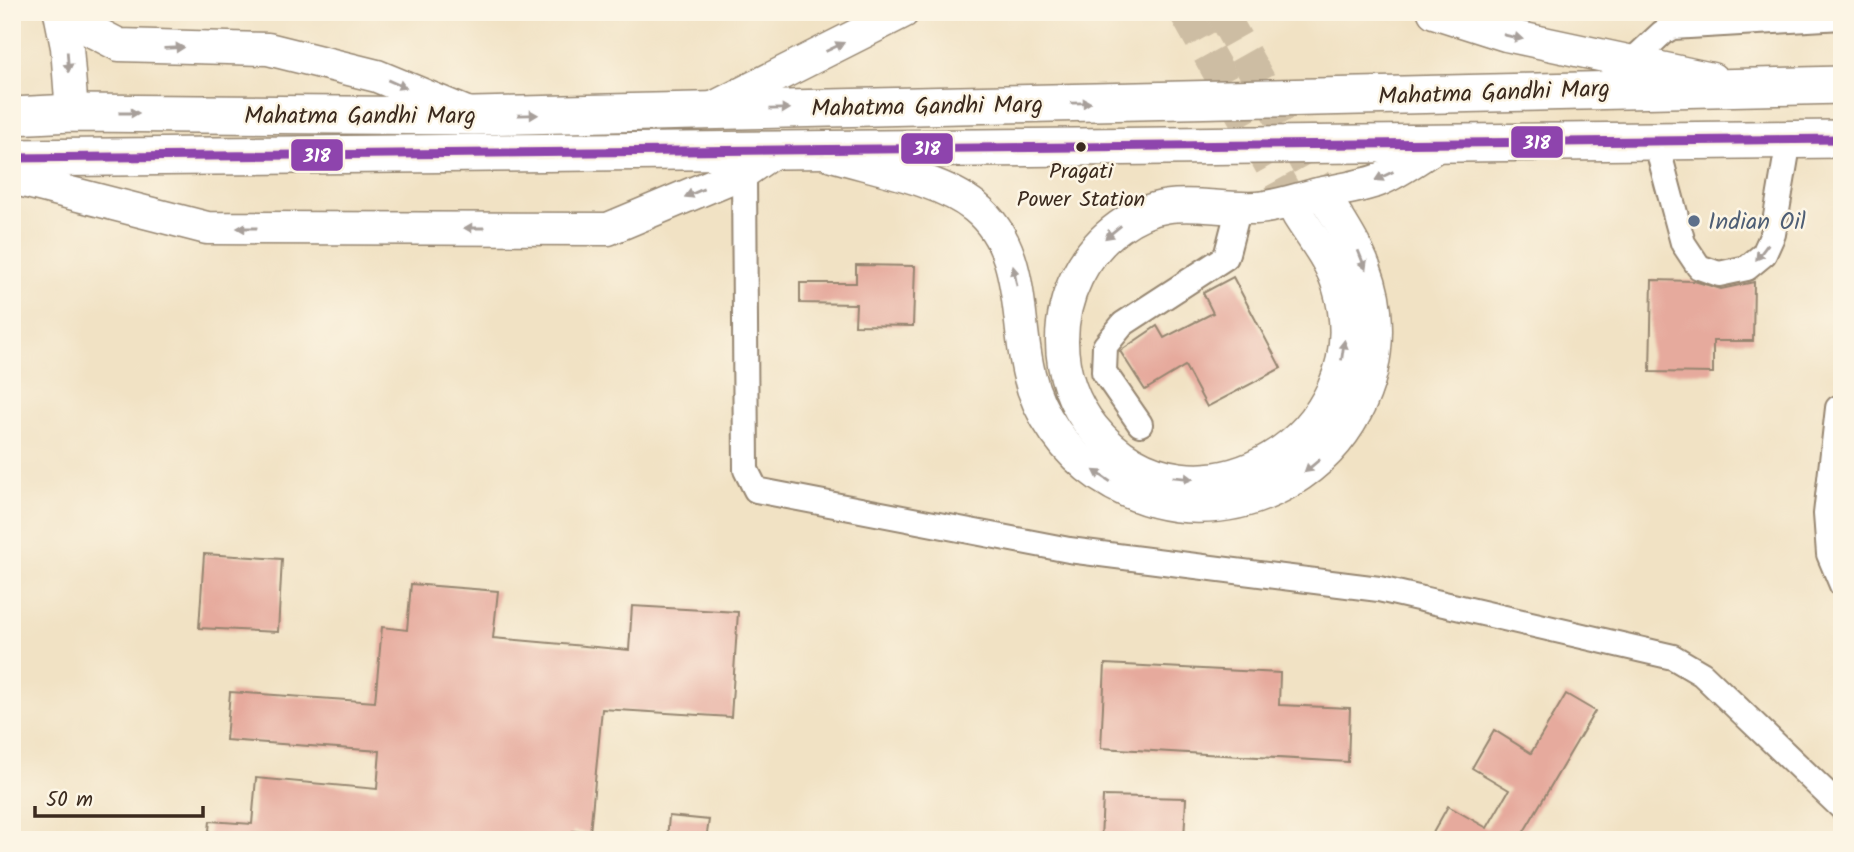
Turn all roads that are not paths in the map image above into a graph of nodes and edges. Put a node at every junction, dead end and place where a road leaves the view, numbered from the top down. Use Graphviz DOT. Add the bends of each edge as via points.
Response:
graph roads {
  1 [pos="60,12"];
  2 [pos="68,12"];
  3 [pos="903,12"];
  4 [pos="1434,12"];
  5 [pos="1842,17"];
  6 [pos="1632,62"];
  7 [pos="1842,85"];
  8 [pos="1748,87"];
  9 [pos="709,110"];
  10 [pos="72,113"];
  11 [pos="12,116"];
  12 [pos="474,116"];
  13 [pos="1842,139"];
  14 [pos="1789,140"];
  15 [pos="1443,142"];
  16 [pos="1656,142"];
  17 [pos="814,149"];
  18 [pos="776,150"];
  19 [pos="12,158"];
  20 [pos="744,172"];
  21 [pos="12,178"];
  22 [pos="1327,201"];
  23 [pos="1239,207"];
  24 [pos="1298,215"];
  25 [pos="1838,408"];
  26 [pos="1140,424"];
  27 [pos="1842,585"];
  28 [pos="1842,808"];
  1 -- 10 [label="main road, one-way"];
  2 -- 12 [label="main road, one-way" via="119,45 268,49 377,76"];
  9 -- 3 [label="main road, one-way"];
  4 -- 6 [label="main road, one-way" via="1506,35"];
  5 -- 6 [label="lane" via="1672,27"];
  6 -- 8 [label="main road"];
  7 -- 8 [label="highway, Mahatma Gandhi Marg"];
  9 -- 8 [label="highway, Mahatma Gandhi Marg, one-way"];
  12 -- 9 [label="highway, Mahatma Gandhi Marg, one-way"];
  10 -- 11 [label="highway, Mahatma Gandhi Marg"];
  10 -- 12 [label="highway, Mahatma Gandhi Marg, one-way"];
  13 -- 14 [label="highway, Mahatma Gandhi Marg"];
  14 -- 16 [label="highway, Mahatma Gandhi Marg"];
  14 -- 16 [label="lane, one-way" via="1773,234 1764,254 1747,268 1719,274 1699,267 1683,243"];
  15 -- 16 [label="highway, Mahatma Gandhi Marg"];
  15 -- 17 [label="highway, Mahatma Gandhi Marg"];
  15 -- 23 [label="main road, one-way" via="1380,180 1257,208"];
  17 -- 18 [label="highway, Mahatma Gandhi Marg"];
  22 -- 17 [label="main road, one-way" via="1356,247 1376,312 1374,358 1360,404 1334,445 1298,478 1233,505 1186,507 1119,488 1063,442 1029,377 1009,256 999,234 976,208 945,190"];
  18 -- 19 [label="highway, Mahatma Gandhi Marg"];
  18 -- 20 [label="main road"];
  20 -- 21 [label="main road, one-way" via="608,229 207,228"];
  20 -- 28 [label="lane" via="746,470 756,490 1069,550 1379,589 1673,657 1702,674"];
  23 -- 24 [label="main road, one-way" via="1174,203 1136,216 1090,255 1065,309 1062,349 1078,406 1116,451 1169,476 1211,479 1273,458 1307,430 1332,393 1344,352 1344,310 1332,269"];
  23 -- 26 [label="lane" via="1226,257 1123,324 1105,346 1104,372"];
  25 -- 27 [label="lane" via="1826,514 1829,554"];
}
